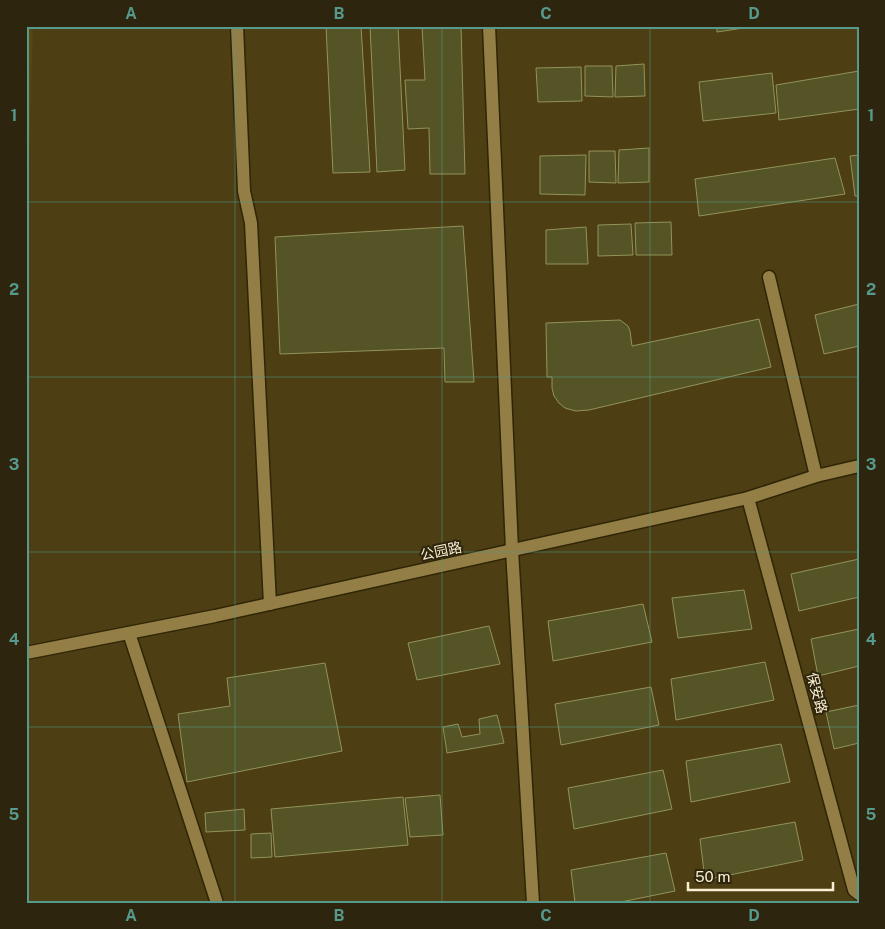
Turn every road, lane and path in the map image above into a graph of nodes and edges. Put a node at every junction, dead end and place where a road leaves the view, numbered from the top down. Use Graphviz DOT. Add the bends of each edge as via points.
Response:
graph roads {
  1 [pos="237,26"];
  2 [pos="489,26"];
  3 [pos="770,277"];
  4 [pos="859,466"];
  5 [pos="816,476"];
  6 [pos="748,498"];
  7 [pos="512,550"];
  8 [pos="270,604"];
  9 [pos="129,633"];
  10 [pos="26,653"];
  11 [pos="859,894"];
  12 [pos="217,903"];
  13 [pos="533,903"];
  1 -- 8 [label="street" via="244,191 251,223"];
  2 -- 7 [label="street"];
  3 -- 5 [label="street"];
  4 -- 5 [label="street, 公园路"];
  5 -- 6 [label="street, 公园路"];
  6 -- 7 [label="street, 公园路"];
  6 -- 11 [label="street, 保安路" via="854,890"];
  7 -- 8 [label="street, 公园路"];
  7 -- 13 [label="street"];
  8 -- 9 [label="street, 公园路"];
  9 -- 10 [label="street, 公园路"];
  9 -- 12 [label="street"];
}
